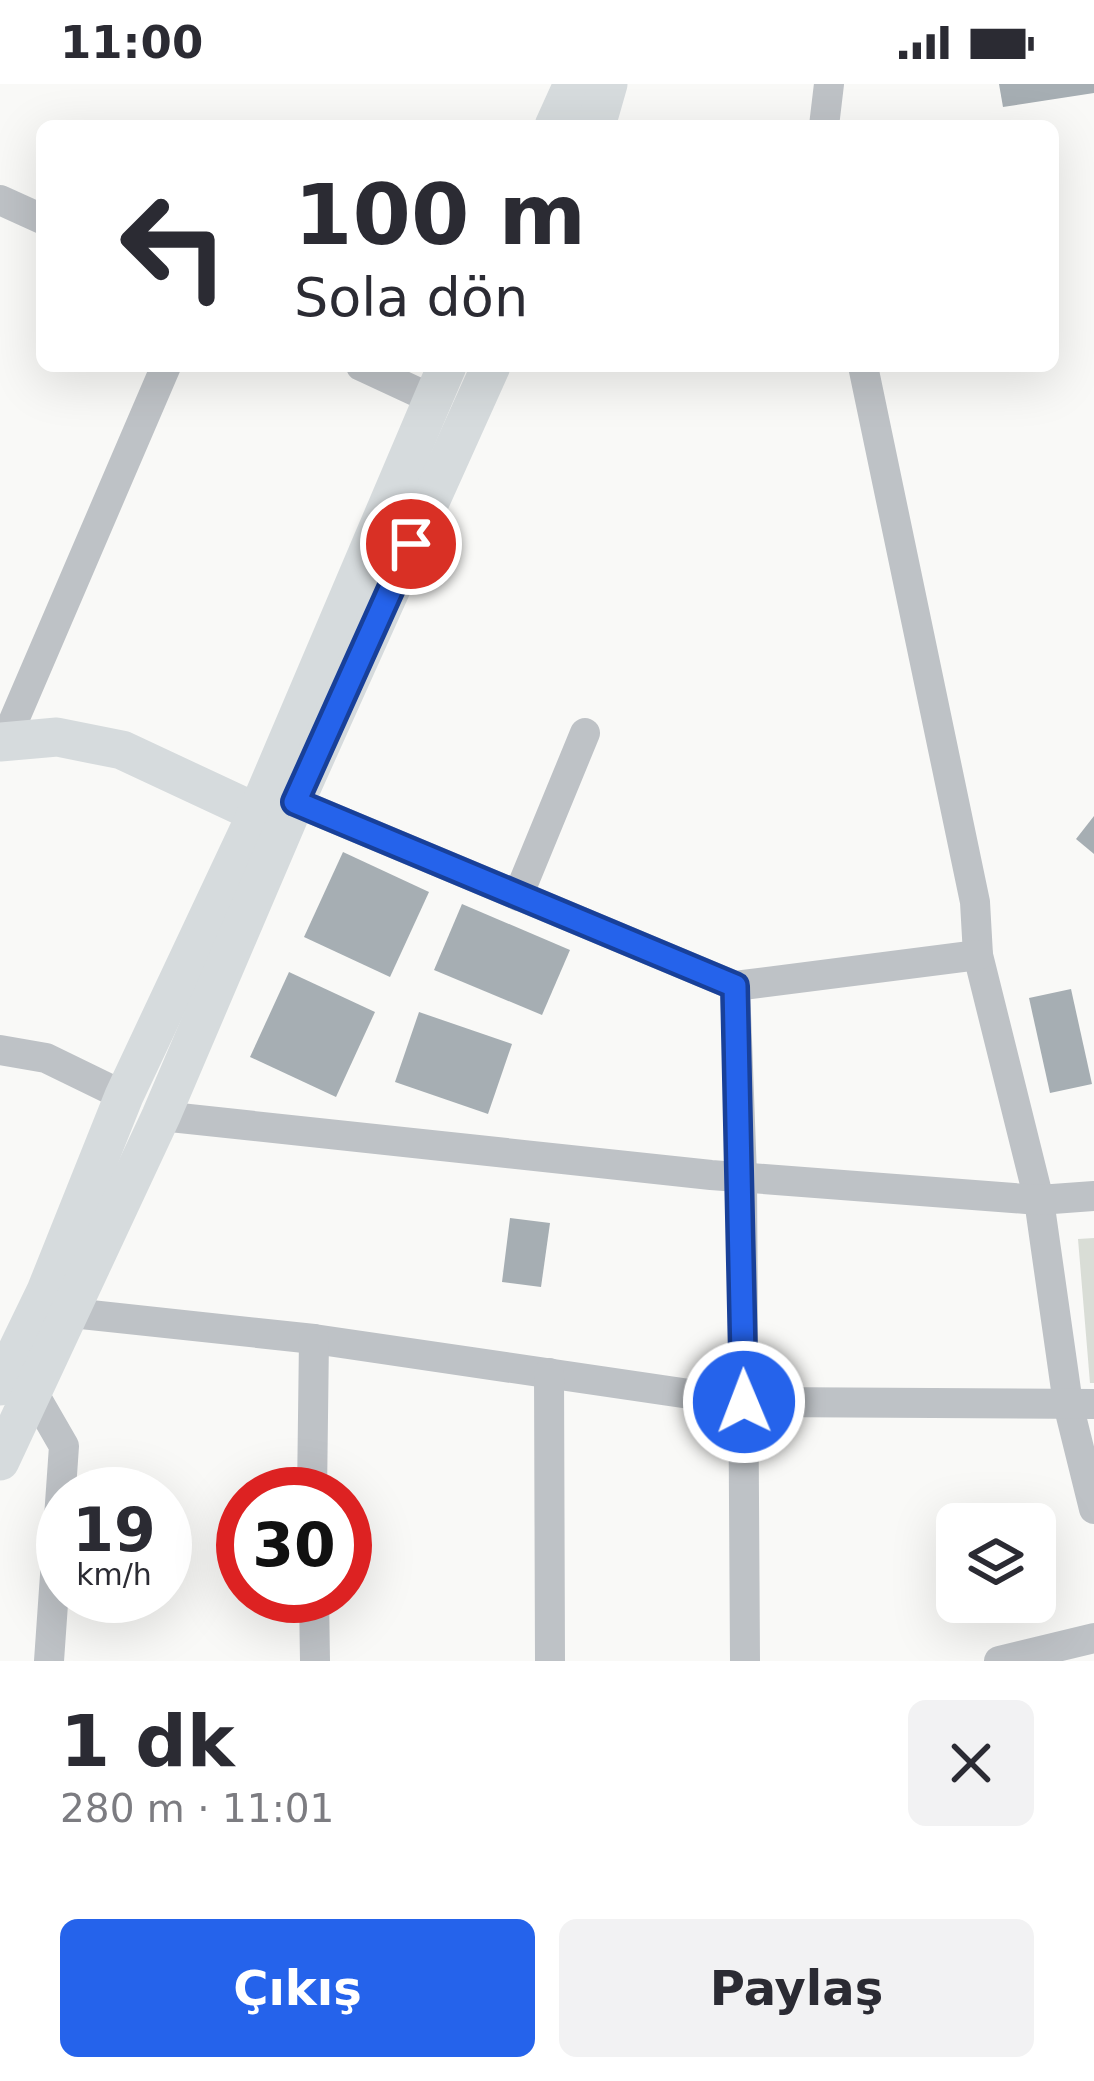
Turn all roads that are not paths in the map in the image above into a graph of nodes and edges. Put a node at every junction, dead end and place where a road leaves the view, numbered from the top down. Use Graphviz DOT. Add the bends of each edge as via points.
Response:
graph roads {
  1 [pos="573,84"];
  2 [pos="608,84"];
  3 [pos="829,84"];
  4 [pos="557,120"];
  5 [pos="598,120"];
  6 [pos="825,120"];
  7 [pos="0,200"];
  8 [pos="36,216"];
  9 [pos="163,372"];
  10 [pos="390,372"];
  11 [pos="488,372"];
  12 [pos="863,372"];
  13 [pos="439,382"];
  14 [pos="585,733"];
  15 [pos="3,741"];
  16 [pos="276,807"];
  17 [pos="518,896"];
  18 [pos="978,955"];
  19 [pos="735,986"];
  20 [pos="0,1050"];
  21 [pos="124,1096"];
  22 [pos="161,1116"];
  23 [pos="742,1176"];
  24 [pos="1094,1196"];
  25 [pos="1039,1200"];
  26 [pos="72,1313"];
  27 [pos="314,1339"];
  28 [pos="549,1373"];
  29 [pos="12,1386"];
  30 [pos="744,1402"];
  31 [pos="1081,1404"];
  32 [pos="0,1461"];
  33 [pos="312,1467"];
  34 [pos="1094,1509"];
  35 [pos="314,1623"];
  36 [pos="1094,1638"];
  37 [pos="50,1661"];
  38 [pos="315,1661"];
  39 [pos="550,1661"];
  40 [pos="745,1661"];
  41 [pos="999,1661"];
  1 -- 4 [label="main road"];
  2 -- 5 [label="main road"];
  3 -- 6 [label="street"];
  7 -- 8 [label="street"];
  9 -- 15 [label="street"];
  10 -- 13 [label="street"];
  11 -- 16 [label="main road"];
  12 -- 18 [label="street" via="975,902"];
  13 -- 16 [label="main road"];
  14 -- 17 [label="street"];
  15 -- 16 [label="main road" via="57,737 122,750"];
  16 -- 17 [label="street"];
  16 -- 21 [label="main road"];
  16 -- 22 [label="main road"];
  17 -- 19 [label="street"];
  18 -- 19 [label="street"];
  18 -- 25 [label="street"];
  19 -- 23 [label="street"];
  20 -- 21 [label="street" via="46,1058"];
  21 -- 29 [label="main road"];
  22 -- 23 [label="street"];
  22 -- 26 [label="main road"];
  23 -- 25 [label="street"];
  23 -- 30 [label="street"];
  24 -- 25 [label="street"];
  25 -- 31 [label="street"];
  26 -- 27 [label="street"];
  26 -- 29 [label="main road"];
  27 -- 28 [label="street"];
  27 -- 33 [label="street"];
  28 -- 30 [label="street"];
  28 -- 39 [label="street"];
  29 -- 32 [label="main road"];
  29 -- 37 [label="street" via="64,1446"];
  30 -- 31 [label="street"];
  30 -- 40 [label="street"];
  31 -- 34 [label="street"];
  35 -- 38 [label="street"];
  36 -- 41 [label="street"];
}
